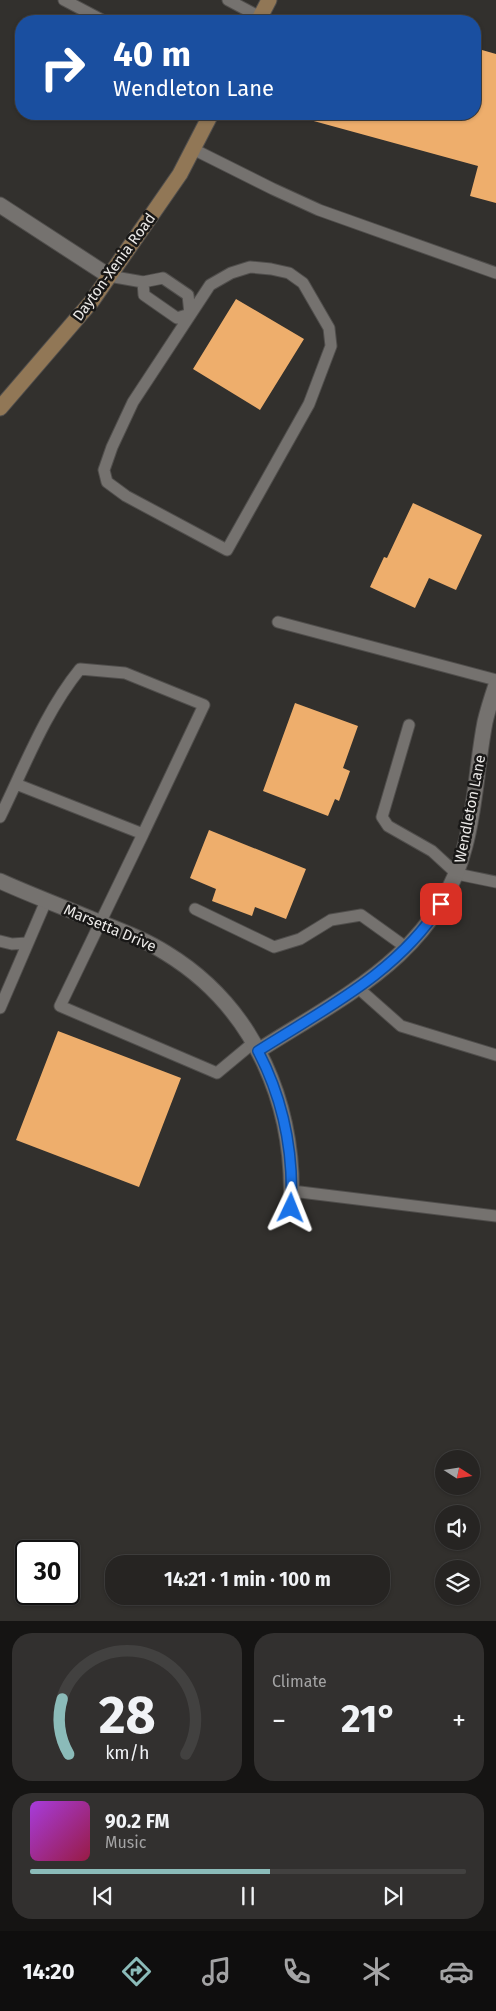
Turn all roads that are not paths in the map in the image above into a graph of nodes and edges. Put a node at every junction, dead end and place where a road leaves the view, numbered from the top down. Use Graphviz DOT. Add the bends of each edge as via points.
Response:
graph roads {
  1 [pos="64,0"];
  2 [pos="228,0"];
  3 [pos="268,0"];
  4 [pos="93,15"];
  5 [pos="252,15"];
  6 [pos="261,15"];
  7 [pos="208,120"];
  8 [pos="193,149"];
  9 [pos="0,205"];
  10 [pos="496,273"];
  11 [pos="109,276"];
  12 [pos="143,282"];
  13 [pos="190,314"];
  14 [pos="0,408"];
  15 [pos="278,622"];
  16 [pos="496,680"];
  17 [pos="496,685"];
  18 [pos="409,725"];
  19 [pos="16,784"];
  20 [pos="0,817"];
  21 [pos="143,834"];
  22 [pos="457,874"];
  23 [pos="0,881"];
  24 [pos="496,882"];
  25 [pos="46,901"];
  26 [pos="195,909"];
  27 [pos="100,922"];
  28 [pos="0,941"];
  29 [pos="27,943"];
  30 [pos="407,948"];
  31 [pos="358,987"];
  32 [pos="0,1008"];
  33 [pos="256,1047"];
  34 [pos="496,1055"];
  35 [pos="292,1191"];
  36 [pos="291,1208"];
  37 [pos="496,1216"];
  1 -- 4 [label="lane"];
  2 -- 5 [label="lane"];
  3 -- 6 [label="main road"];
  7 -- 8 [label="main road, Dayton-Xenia Road"];
  8 -- 10 [label="lane" via="319,210"];
  8 -- 11 [label="main road, Dayton-Xenia Road" via="180,174"];
  9 -- 11 [label="street"];
  11 -- 12 [label="lane"];
  11 -- 14 [label="main road, Dayton-Xenia Road" via="92,301"];
  12 -- 13 [label="lane" via="144,296 177,318"];
  12 -- 13 [label="lane" via="163,278 188,295"];
  13 -- 13 [label="lane" via="210,285 250,267 271,268 289,273 303,283 329,328 331,346 309,404 227,550 126,496 107,482 104,470 133,402"];
  15 -- 16 [label="lane"];
  17 -- 22 [label="street, Wendleton Lane" via="486,721 466,844"];
  18 -- 22 [label="lane" via="382,817 388,826 432,850"];
  19 -- 20 [label="lane"];
  19 -- 21 [label="lane"];
  19 -- 21 [label="lane" via="62,691 80,669 125,673 204,705"];
  21 -- 27 [label="lane"];
  22 -- 24 [label="lane"];
  22 -- 30 [label="street, Wendleton Lane" via="432,918"];
  23 -- 25 [label="street, Marsetta Drive"];
  25 -- 27 [label="street, Marsetta Drive"];
  25 -- 29 [label="lane"];
  26 -- 30 [label="lane" via="274,947 300,939 332,920 361,915"];
  27 -- 33 [label="street, Marsetta Drive" via="150,944 182,964 220,998"];
  27 -- 33 [label="lane" via="60,1006 217,1073"];
  28 -- 29 [label="lane"];
  29 -- 32 [label="lane"];
  30 -- 31 [label="street, Wendleton Lane"];
  31 -- 33 [label="street, Wendleton Lane"];
  31 -- 34 [label="lane" via="400,1026"];
  33 -- 35 [label="street, Marsetta Drive" via="274,1085 286,1124"];
  35 -- 36 [label="street, Marsetta Drive"];
  35 -- 37 [label="lane"];
}
